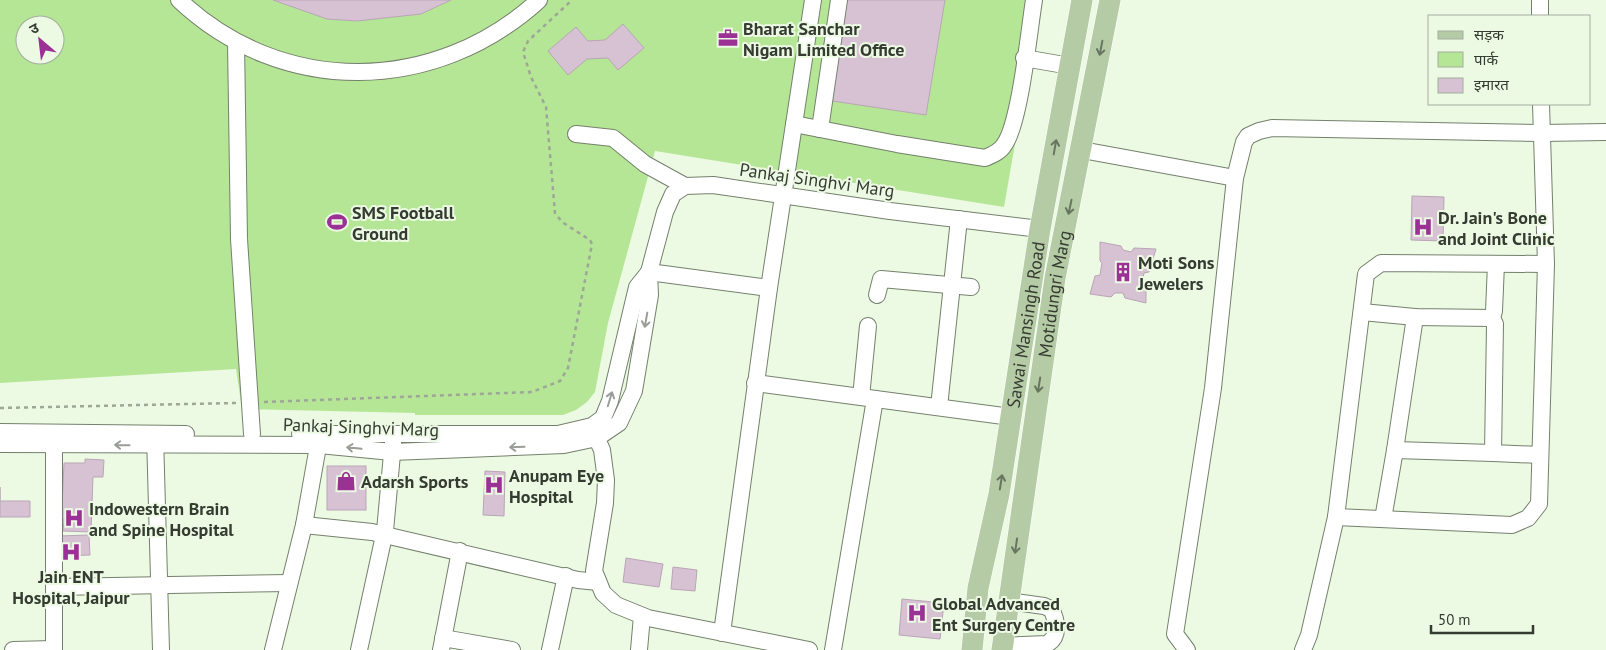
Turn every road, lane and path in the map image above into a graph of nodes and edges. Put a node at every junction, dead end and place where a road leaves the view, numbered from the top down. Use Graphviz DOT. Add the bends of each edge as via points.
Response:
graph roads {
  1 [pos="179,0"];
  2 [pos="538,0"];
  3 [pos="572,0"];
  4 [pos="813,0"];
  5 [pos="839,0"];
  6 [pos="1034,0"];
  7 [pos="1082,0"];
  8 [pos="1110,0"];
  9 [pos="1540,0"];
  10 [pos="1540,15"];
  11 [pos="236,42"];
  12 [pos="1024,58"];
  13 [pos="1070,66"];
  14 [pos="1541,105"];
  15 [pos="794,124"];
  16 [pos="820,129"];
  17 [pos="1606,132"];
  18 [pos="1541,133"];
  19 [pos="576,134"];
  20 [pos="1082,150"];
  21 [pos="1236,178"];
  22 [pos="685,186"];
  23 [pos="783,196"];
  24 [pos="959,219"];
  25 [pos="1040,229"];
  26 [pos="1496,264"];
  27 [pos="1546,264"];
  28 [pos="649,272"];
  29 [pos="952,285"];
  30 [pos="971,287"];
  31 [pos="769,288"];
  32 [pos="877,295"];
  33 [pos="1362,312"];
  34 [pos="1415,317"];
  35 [pos="1492,318"];
  36 [pos="868,326"];
  37 [pos="755,384"];
  38 [pos="868,398"];
  39 [pos="250,403"];
  40 [pos="939,407"];
  41 [pos="0,408"];
  42 [pos="1012,417"];
  43 [pos="0,432"];
  44 [pos="594,432"];
  45 [pos="252,434"];
  46 [pos="393,434"];
  47 [pos="54,438"];
  48 [pos="320,439"];
  49 [pos="156,440"];
  50 [pos="0,444"];
  51 [pos="1395,450"];
  52 [pos="392,452"];
  53 [pos="1493,453"];
  54 [pos="1540,455"];
  55 [pos="1336,517"];
  56 [pos="1383,519"];
  57 [pos="304,525"];
  58 [pos="384,534"];
  59 [pos="460,551"];
  60 [pos="566,576"];
  61 [pos="598,582"];
  62 [pos="290,583"];
  63 [pos="159,585"];
  64 [pos="54,588"];
  65 [pos="1008,601"];
  66 [pos="642,616"];
  67 [pos="731,639"];
  68 [pos="442,644"];
  69 [pos="1002,648"];
  70 [pos="798,649"];
  71 [pos="13,650"];
  72 [pos="54,650"];
  73 [pos="161,650"];
  74 [pos="273,650"];
  75 [pos="359,650"];
  76 [pos="512,650"];
  77 [pos="550,650"];
  78 [pos="639,650"];
  79 [pos="833,650"];
  80 [pos="972,650"];
  81 [pos="1187,650"];
  82 [pos="1303,650"];
  1 -- 11 [label="street"];
  2 -- 11 [label="street" via="507,26 471,47 436,61 395,70 353,73 313,68 273,58"];
  3 -- 39 [label="path" via="528,41 523,52 546,107 555,213 592,244 568,368 560,381 532,392"];
  4 -- 15 [label="street"];
  5 -- 16 [label="street"];
  6 -- 12 [label="street"];
  7 -- 13 [label="main road, Sawai Mansingh Road"];
  8 -- 20 [label="main road, Motidungri Marg, one-way"];
  9 -- 10 [label="street"];
  11 -- 39 [label="street" via="239,239"];
  12 -- 13 [label="street"];
  12 -- 16 [label="street" via="1013,124 1004,145 985,158"];
  25 -- 13 [label="main road, Sawai Mansingh Road, one-way"];
  14 -- 18 [label="street"];
  15 -- 16 [label="street"];
  15 -- 23 [label="street"];
  17 -- 18 [label="street"];
  18 -- 21 [label="street" via="1272,128 1248,136"];
  18 -- 27 [label="street"];
  19 -- 22 [label="street" via="612,138 644,164"];
  20 -- 21 [label="street"];
  20 -- 65 [label="main road, Motidungri Marg, one-way" via="1056,278"];
  21 -- 81 [label="street" via="1213,388 1175,634"];
  22 -- 23 [label="street, Pankaj Singhvi Marg" via="713,185"];
  22 -- 28 [label="street" via="673,194 665,212"];
  23 -- 24 [label="street, Pankaj Singhvi Marg"];
  23 -- 31 [label="street"];
  24 -- 25 [label="street, Pankaj Singhvi Marg"];
  24 -- 29 [label="street"];
  25 -- 42 [label="main road, Sawai Mansingh Road"];
  26 -- 27 [label="street"];
  26 -- 33 [label="street" via="1381,263 1366,274"];
  26 -- 35 [label="street"];
  27 -- 54 [label="street"];
  28 -- 31 [label="street"];
  28 -- 44 [label="street" via="637,287 610,401"];
  29 -- 30 [label="street"];
  29 -- 32 [label="street" via="881,279"];
  29 -- 40 [label="street"];
  31 -- 37 [label="street"];
  33 -- 34 [label="street"];
  33 -- 55 [label="street"];
  34 -- 35 [label="street"];
  34 -- 51 [label="street"];
  35 -- 53 [label="street" via="1495,324"];
  36 -- 38 [label="street"];
  37 -- 38 [label="street"];
  37 -- 67 [label="street"];
  38 -- 40 [label="street"];
  38 -- 79 [label="street"];
  39 -- 41 [label="path"];
  39 -- 45 [label="street"];
  40 -- 42 [label="street"];
  80 -- 42 [label="main road, Sawai Mansingh Road, one-way" via="978,588"];
  43 -- 47 [label="street, Pankaj Singhvi Marg"];
  44 -- 46 [label="street, Pankaj Singhvi Marg"];
  44 -- 52 [label="street, Pankaj Singhvi Marg, one-way" via="564,445"];
  44 -- 61 [label="street" via="602,450 606,480 594,571"];
  45 -- 48 [label="street, Pankaj Singhvi Marg"];
  45 -- 49 [label="street, Pankaj Singhvi Marg"];
  46 -- 48 [label="street, Pankaj Singhvi Marg"];
  46 -- 52 [label="street"];
  47 -- 49 [label="street, Pankaj Singhvi Marg"];
  47 -- 50 [label="street, Pankaj Singhvi Marg"];
  47 -- 64 [label="street"];
  48 -- 49 [label="street, Pankaj Singhvi Marg"];
  52 -- 48 [label="street, Pankaj Singhvi Marg, one-way"];
  48 -- 57 [label="street"];
  49 -- 63 [label="street"];
  51 -- 53 [label="street"];
  51 -- 56 [label="street"];
  52 -- 58 [label="street"];
  53 -- 54 [label="street"];
  54 -- 56 [label="street" via="1539,504 1528,518 1512,525"];
  55 -- 56 [label="street"];
  55 -- 82 [label="street"];
  57 -- 58 [label="street"];
  57 -- 62 [label="street"];
  58 -- 59 [label="street"];
  58 -- 75 [label="street"];
  59 -- 60 [label="street"];
  59 -- 68 [label="street"];
  60 -- 61 [label="street"];
  60 -- 77 [label="street"];
  61 -- 66 [label="street" via="603,593 616,605"];
  62 -- 63 [label="street"];
  62 -- 74 [label="street"];
  63 -- 64 [label="street"];
  63 -- 73 [label="street"];
  64 -- 72 [label="street"];
  65 -- 69 [label="main road, Motidungri Marg"];
  65 -- 69 [label="street" via="1051,609 1056,632 1047,644"];
  66 -- 67 [label="street"];
  66 -- 78 [label="street"];
  67 -- 70 [label="street"];
  68 -- 76 [label="street"];
  71 -- 72 [label="street"];
}
